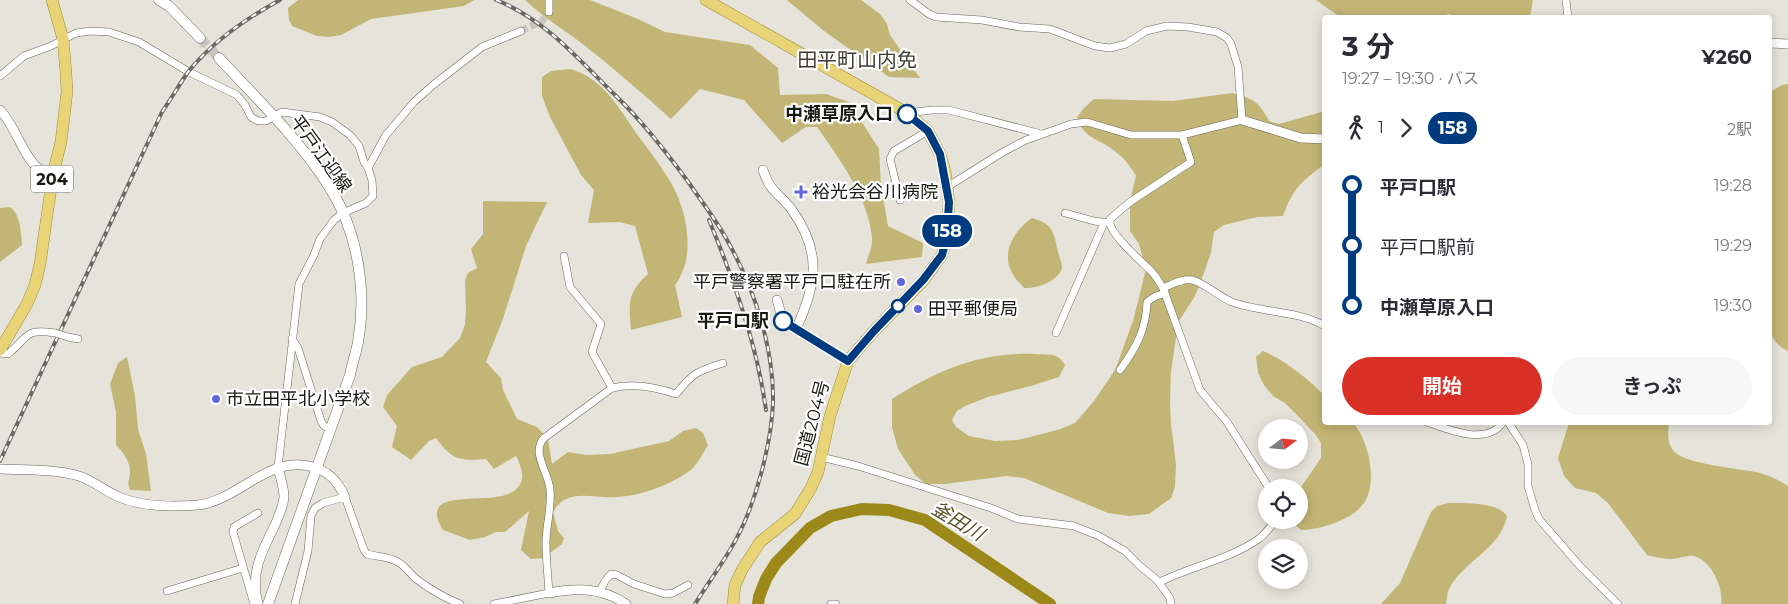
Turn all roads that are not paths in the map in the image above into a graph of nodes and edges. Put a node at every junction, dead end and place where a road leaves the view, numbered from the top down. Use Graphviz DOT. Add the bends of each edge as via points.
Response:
graph roads {
  1 [pos="52,0"];
  2 [pos="159,0"];
  3 [pos="549,0"];
  4 [pos="706,0"];
  5 [pos="910,0"];
  6 [pos="1566,0"];
  7 [pos="549,12"];
  8 [pos="1568,15"];
  9 [pos="521,31"];
  10 [pos="200,38"];
  11 [pos="63,39"];
  12 [pos="1772,43"];
  13 [pos="1788,44"];
  14 [pos="219,58"];
  15 [pos="0,76"];
  16 [pos="0,110"];
  17 [pos="907,113"];
  18 [pos="274,117"];
  19 [pos="1242,120"];
  20 [pos="928,131"];
  21 [pos="1041,134"];
  22 [pos="1182,135"];
  23 [pos="1322,139"];
  24 [pos="368,168"];
  25 [pos="763,170"];
  26 [pos="53,174"];
  27 [pos="947,187"];
  28 [pos="900,200"];
  29 [pos="343,213"];
  30 [pos="1065,213"];
  31 [pos="1107,223"];
  32 [pos="564,256"];
  33 [pos="1164,291"];
  34 [pos="776,300"];
  35 [pos="1322,324"];
  36 [pos="796,329"];
  37 [pos="1056,333"];
  38 [pos="78,339"];
  39 [pos="292,339"];
  40 [pos="0,352"];
  41 [pos="848,361"];
  42 [pos="723,364"];
  43 [pos="1120,370"];
  44 [pos="612,388"];
  45 [pos="1436,425"];
  46 [pos="1500,425"];
  47 [pos="1510,425"];
  48 [pos="332,429"];
  49 [pos="821,457"];
  50 [pos="278,467"];
  51 [pos="317,468"];
  52 [pos="0,469"];
  53 [pos="1263,479"];
  54 [pos="345,497"];
  55 [pos="258,513"];
  56 [pos="1268,529"];
  57 [pos="243,568"];
  58 [pos="1160,582"];
  59 [pos="688,585"];
  60 [pos="167,591"];
  61 [pos="600,591"];
  62 [pos="549,593"];
  63 [pos="269,603"];
  64 [pos="254,604"];
  65 [pos="258,604"];
  66 [pos="294,604"];
  67 [pos="460,604"];
  68 [pos="494,604"];
  69 [pos="626,604"];
  70 [pos="733,604"];
  71 [pos="832,604"];
  72 [pos="836,604"];
  73 [pos="1171,604"];
  74 [pos="1618,604"];
  1 -- 11 [label="highway, 204"];
  2 -- 10 [label="main road"];
  3 -- 7 [label="street"];
  4 -- 17 [label="highway, 国道204号"];
  5 -- 19 [label="street" via="936,17 1050,29 1095,46 1110,48 1117,48 1146,32 1167,26 1217,32 1227,38 1236,59"];
  6 -- 8 [label="street"];
  9 -- 24 [label="street" via="482,47 414,102 386,135"];
  11 -- 15 [label="street" via="24,56"];
  11 -- 18 [label="street" via="91,30 139,42 188,72 237,96 258,121"];
  11 -- 26 [label="highway, 204" via="66,104"];
  12 -- 13 [label="street"];
  14 -- 18 [label="main road, 平戸江迎線"];
  16 -- 26 [label="street" via="36,167"];
  17 -- 20 [label="highway, 国道204号"];
  17 -- 21 [label="street" via="949,110"];
  18 -- 24 [label="street" via="282,112 320,117 332,122 359,146"];
  18 -- 29 [label="main road, 平戸江迎線" via="331,189"];
  19 -- 22 [label="street"];
  19 -- 23 [label="street" via="1301,138"];
  20 -- 27 [label="highway, 国道204号" via="940,154"];
  20 -- 28 [label="street" via="894,151 890,159"];
  21 -- 22 [label="street" via="1087,122 1131,135"];
  21 -- 27 [label="street" via="1003,152"];
  22 -- 31 [label="street" via="1190,162 1130,202"];
  24 -- 29 [label="street" via="373,196 366,203"];
  25 -- 36 [label="street" via="770,186 792,209 811,244 813,274"];
  26 -- 40 [label="highway, 204" via="35,285"];
  27 -- 41 [label="highway, 国道204号" via="949,218 942,255"];
  29 -- 39 [label="street" via="320,240 299,284"];
  29 -- 48 [label="main road, 平戸江迎線" via="358,266 361,315 350,375"];
  30 -- 31 [label="street"];
  31 -- 33 [label="street" via="1153,273"];
  31 -- 37 [label="street"];
  32 -- 44 [label="street" via="570,286 601,324 592,352"];
  33 -- 35 [label="street" via="1184,280 1192,280 1232,302"];
  33 -- 43 [label="street" via="1147,302 1142,333 1136,348"];
  33 -- 53 [label="street" via="1200,390 1227,422"];
  34 -- 36 [label="street" via="783,321"];
  36 -- 41 [label="street"];
  38 -- 40 [label="street, bridge" via="43,331 31,332 8,354"];
  39 -- 48 [label="street" via="298,348 320,421"];
  39 -- 50 [label="street"];
  41 -- 49 [label="highway, 国道204号"];
  42 -- 44 [label="street" via="696,372 676,394 624,385"];
  44 -- 62 [label="street" via="539,443 550,488 546,541"];
  45 -- 46 [label="street" via="1456,432 1484,434"];
  47 -- 74 [label="street" via="1523,445 1528,464 1528,486 1539,519"];
  48 -- 51 [label="main road, 平戸江迎線"];
  49 -- 58 [label="street" via="858,466 1018,519 1074,526 1125,551"];
  49 -- 70 [label="highway, 国道204号" via="811,488 795,514 760,542 742,570 735,585"];
  50 -- 51 [label="street" via="293,464"];
  50 -- 52 [label="street" via="228,495 184,506 133,502 90,480 58,471"];
  50 -- 65 [label="street" via="284,500 256,567"];
  51 -- 54 [label="street" via="334,478"];
  51 -- 63 [label="main road, 平戸江迎線"];
  54 -- 66 [label="street" via="323,502 311,516 308,551"];
  54 -- 67 [label="street" via="367,554 386,556 396,561 424,584"];
  55 -- 57 [label="street" via="234,527"];
  56 -- 58 [label="street" via="1251,544"];
  57 -- 60 [label="street"];
  57 -- 64 [label="street"];
  58 -- 73 [label="street"];
  59 -- 61 [label="street" via="664,594 611,574"];
  61 -- 62 [label="street" via="576,589"];
  61 -- 69 [label="street"];
  62 -- 68 [label="street"];
  71 -- 72 [label="street"];
}
